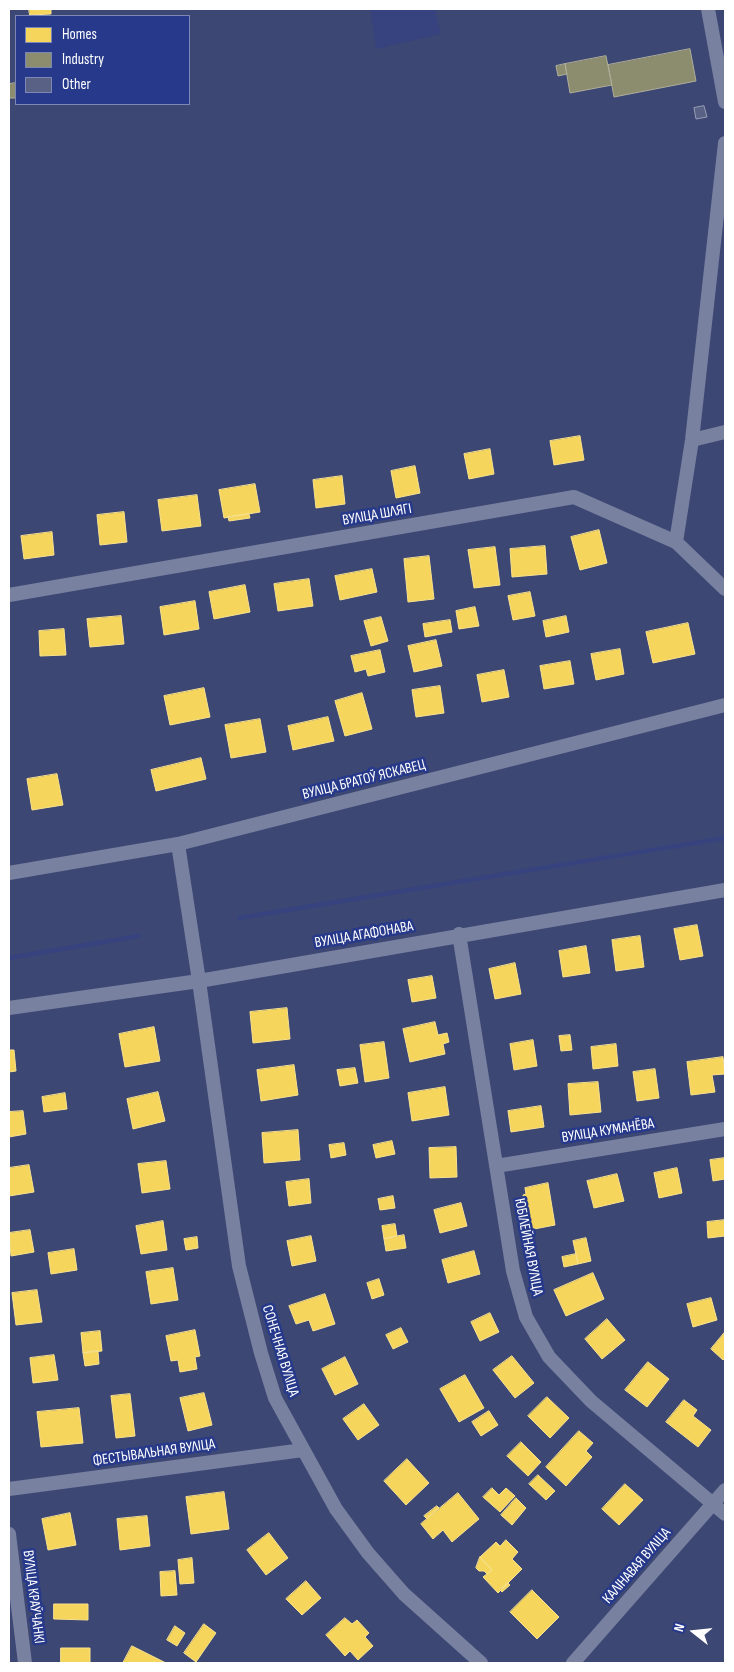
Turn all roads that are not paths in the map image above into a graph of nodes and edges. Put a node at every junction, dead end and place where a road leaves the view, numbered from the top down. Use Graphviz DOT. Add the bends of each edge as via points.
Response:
graph roads {
  1 [pos="708,9"];
  2 [pos="725,102"];
  3 [pos="725,144"];
  4 [pos="725,432"];
  5 [pos="692,440"];
  6 [pos="676,542"];
  7 [pos="725,589"];
  8 [pos="9,595"];
  9 [pos="725,705"];
  10 [pos="178,844"];
  11 [pos="9,872"];
  12 [pos="725,890"];
  13 [pos="459,934"];
  14 [pos="199,980"];
  15 [pos="9,1008"];
  16 [pos="725,1129"];
  17 [pos="496,1166"];
  18 [pos="303,1450"];
  19 [pos="9,1489"];
  20 [pos="725,1490"];
  21 [pos="713,1504"];
  22 [pos="725,1514"];
  23 [pos="9,1534"];
  24 [pos="25,1663"];
  25 [pos="481,1663"];
  26 [pos="573,1663"];
  1 -- 2 [label="street"];
  3 -- 5 [label="street"];
  4 -- 5 [label="street"];
  5 -- 6 [label="street"];
  6 -- 7 [label="street, ВУЛІЦА ШЛЯГІ"];
  6 -- 8 [label="street, ВУЛІЦА ШЛЯГІ" via="574,497"];
  9 -- 10 [label="street, ВУЛІЦА БРАТОЎ ЯСКАВЕЦ"];
  10 -- 11 [label="street, ВУЛІЦА БРАТОЎ ЯСКАВЕЦ"];
  10 -- 14 [label="street, СОНЕЧНАЯ ВУЛІЦА"];
  12 -- 13 [label="street, ВУЛІЦА АГАФОНАВА"];
  13 -- 14 [label="street, ВУЛІЦА АГАФОНАВА"];
  13 -- 17 [label="street, ЮБІЛЕЙНАЯ ВУЛІЦА"];
  14 -- 15 [label="street, ВУЛІЦА АГАФОНАВА"];
  14 -- 18 [label="street, СОНЕЧНАЯ ВУЛІЦА" via="239,1266 275,1398"];
  16 -- 17 [label="street, ВУЛІЦА КУМАНЁВА"];
  17 -- 21 [label="street, ЮБІЛЕЙНАЯ ВУЛІЦА" via="513,1271 526,1317 549,1357 591,1401"];
  18 -- 19 [label="street, ФЕСТЫВАЛЬНАЯ ВУЛІЦА"];
  18 -- 25 [label="street, СОНЕЧНАЯ ВУЛІЦА" via="336,1509 368,1553 404,1594"];
  20 -- 21 [label="street, КАЛІНАВАЯ ВУЛІЦА"];
  21 -- 22 [label="street, ЮБІЛЕЙНАЯ ВУЛІЦА"];
  21 -- 26 [label="street, КАЛІНАВАЯ ВУЛІЦА"];
  23 -- 24 [label="street, ВУЛІЦА КРАЎЧАНКІ"];
}
